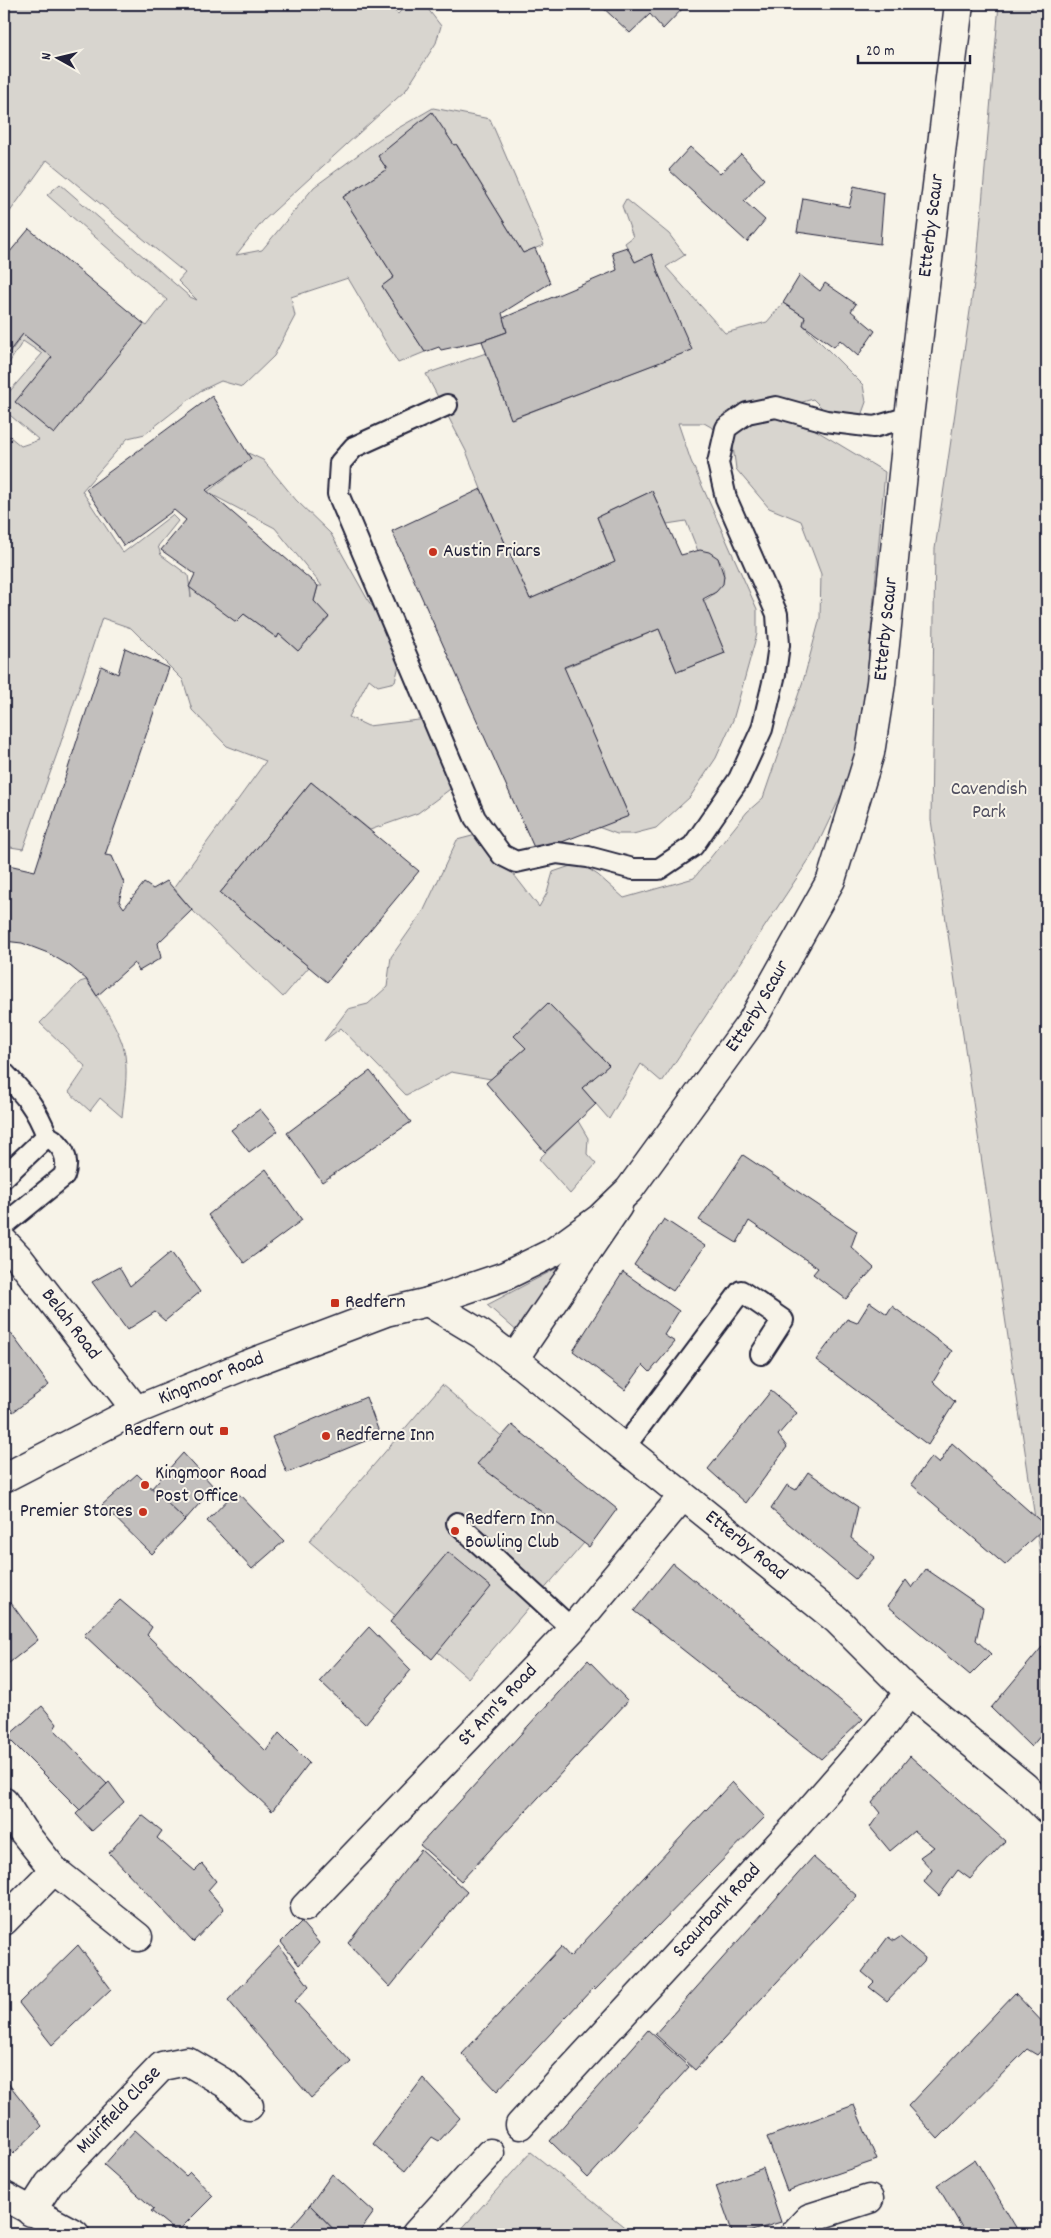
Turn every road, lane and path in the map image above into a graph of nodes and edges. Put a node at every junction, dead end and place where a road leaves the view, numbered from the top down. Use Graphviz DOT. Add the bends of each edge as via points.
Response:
graph roads {
  1 [pos="959,4"];
  2 [pos="447,405"];
  3 [pos="909,418"];
  4 [pos="4,1073"];
  5 [pos="47,1136"];
  6 [pos="4,1176"];
  7 [pos="629,1190"];
  8 [pos="4,1225"];
  9 [pos="4,1242"];
  10 [pos="428,1302"];
  11 [pos="761,1354"];
  12 [pos="514,1359"];
  13 [pos="136,1410"];
  14 [pos="622,1449"];
  15 [pos="4,1478"];
  16 [pos="682,1497"];
  17 [pos="457,1523"];
  18 [pos="572,1629"];
  19 [pos="910,1692"];
  20 [pos="4,1802"];
  21 [pos="1047,1809"];
  22 [pos="54,1870"];
  23 [pos="305,1907"];
  24 [pos="4,1921"];
  25 [pos="138,1937"];
  26 [pos="249,2106"];
  27 [pos="520,2125"];
  28 [pos="490,2153"];
  29 [pos="4,2196"];
  30 [pos="869,2199"];
  31 [pos="31,2212"];
  32 [pos="75,2234"];
  33 [pos="416,2234"];
  34 [pos="794,2234"];
  1 -- 3 [label="street, Etterby Scaur"];
  2 -- 3 [label="lane" via="354,447 340,463 338,494 476,818 502,855 516,862 557,853 588,857 632,870 659,869 693,846 739,779 762,729 775,674 779,645 777,614 726,498 718,463 726,428 747,412 776,407 826,421 874,427"];
  3 -- 7 [label="street, Etterby Scaur" via="870,753 831,880 752,1021"];
  4 -- 5 [label="lane" via="39,1114"];
  5 -- 6 [label="lane"];
  5 -- 8 [label="lane" via="56,1140 65,1155 68,1166 64,1176"];
  7 -- 10 [label="street, Etterby Scaur" via="600,1218 552,1252 505,1276"];
  7 -- 12 [label="street, Etterby Scaur"];
  9 -- 13 [label="street, Belah Road"];
  10 -- 12 [label="street, Etterby Road" via="481,1334"];
  10 -- 13 [label="street, Kingmoor Road" via="386,1312"];
  11 -- 14 [label="lane" via="783,1320 741,1291"];
  12 -- 14 [label="street, Etterby Road"];
  13 -- 15 [label="street, Kingmoor Road"];
  14 -- 16 [label="street, Etterby Road"];
  16 -- 18 [label="street, St Ann's Road"];
  16 -- 19 [label="street, Etterby Road" via="837,1620"];
  17 -- 18 [label="lane"];
  18 -- 23 [label="street, St Ann's Road"];
  19 -- 21 [label="street, Etterby Road" via="1024,1786"];
  19 -- 27 [label="street, Scaurbank Road" via="796,1826"];
  20 -- 22 [label="street"];
  22 -- 24 [label="street"];
  22 -- 25 [label="street"];
  26 -- 31 [label="street, Muirifield Close" via="226,2084 187,2061 162,2066 49,2184"];
  28 -- 33 [label="street"];
  29 -- 31 [label="street"];
  30 -- 34 [label="street" via="809,2218"];
  31 -- 32 [label="street"];
}
